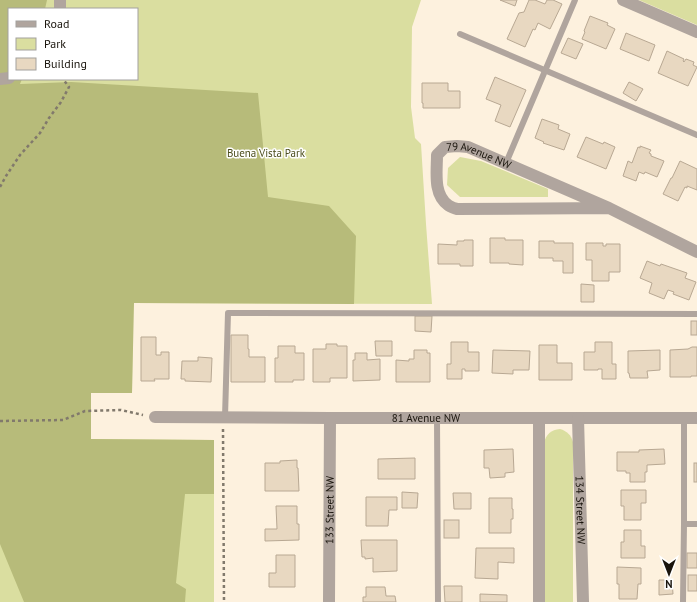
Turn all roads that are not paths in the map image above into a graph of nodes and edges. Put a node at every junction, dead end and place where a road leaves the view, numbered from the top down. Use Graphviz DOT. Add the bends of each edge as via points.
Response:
graph roads {
  1 [pos="575,0"];
  2 [pos="623,0"];
  3 [pos="697,32"];
  4 [pos="460,34"];
  5 [pos="546,70"];
  6 [pos="697,135"];
  7 [pos="506,163"];
  8 [pos="608,208"];
  9 [pos="697,252"];
  10 [pos="697,314"];
  11 [pos="155,417"];
  12 [pos="225,417"];
  13 [pos="437,417"];
  14 [pos="330,418"];
  15 [pos="539,418"];
  16 [pos="578,418"];
  17 [pos="684,418"];
  18 [pos="697,418"];
  19 [pos="684,524"];
  20 [pos="697,524"];
  21 [pos="329,602"];
  22 [pos="438,602"];
  23 [pos="539,602"];
  24 [pos="582,602"];
  25 [pos="683,602"];
  1 -- 5 [label="lane"];
  2 -- 3 [label="street"];
  4 -- 5 [label="lane"];
  5 -- 6 [label="lane"];
  5 -- 7 [label="lane"];
  7 -- 8 [label="street, 79 Avenue NW"];
  7 -- 8 [label="street, 79 Avenue NW" via="468,148 445,147 437,155 440,196 448,205 457,209"];
  8 -- 9 [label="street, 79 Avenue NW"];
  10 -- 12 [label="lane" via="228,313"];
  11 -- 12 [label="street, 81 Avenue NW"];
  12 -- 14 [label="street, 81 Avenue NW"];
  13 -- 14 [label="street, 81 Avenue NW"];
  13 -- 15 [label="street, 81 Avenue NW"];
  13 -- 22 [label="lane"];
  14 -- 21 [label="street, 133 Street NW"];
  15 -- 16 [label="street, 81 Avenue NW"];
  15 -- 23 [label="street"];
  16 -- 17 [label="street, 81 Avenue NW"];
  16 -- 24 [label="street, 134 Street NW"];
  17 -- 18 [label="street, 81 Avenue NW"];
  17 -- 19 [label="lane"];
  19 -- 20 [label="lane"];
  19 -- 25 [label="lane"];
}
